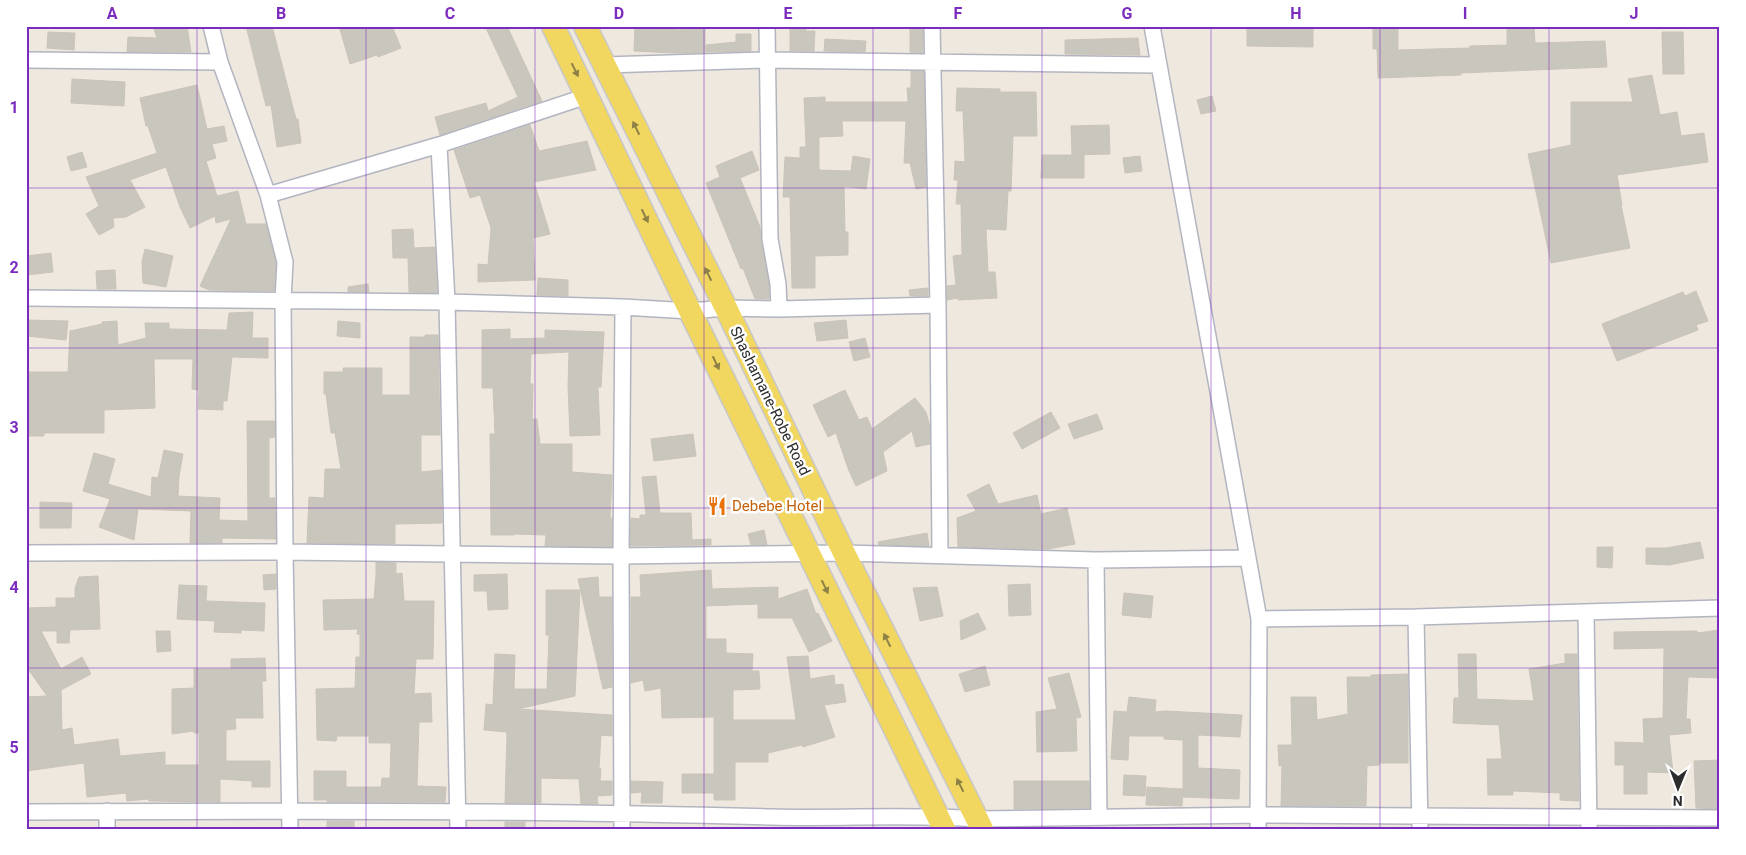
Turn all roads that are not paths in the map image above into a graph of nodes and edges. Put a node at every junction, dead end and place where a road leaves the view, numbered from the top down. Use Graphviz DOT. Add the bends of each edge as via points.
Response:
graph roads {
  1 [pos="211,26"];
  2 [pos="553,26"];
  3 [pos="585,26"];
  4 [pos="767,26"];
  5 [pos="932,26"];
  6 [pos="1152,26"];
  7 [pos="26,60"];
  8 [pos="767,60"];
  9 [pos="220,62"];
  10 [pos="932,63"];
  11 [pos="605,65"];
  12 [pos="1158,65"];
  13 [pos="587,96"];
  14 [pos="439,145"];
  15 [pos="268,195"];
  16 [pos="26,298"];
  17 [pos="283,300"];
  18 [pos="448,302"];
  19 [pos="938,305"];
  20 [pos="624,307"];
  21 [pos="726,308"];
  22 [pos="779,309"];
  23 [pos="690,311"];
  24 [pos="285,552"];
  25 [pos="26,553"];
  26 [pos="844,553"];
  27 [pos="452,554"];
  28 [pos="809,554"];
  29 [pos="940,555"];
  30 [pos="621,556"];
  31 [pos="1248,558"];
  32 [pos="1096,560"];
  33 [pos="1720,608"];
  34 [pos="1586,612"];
  35 [pos="1416,617"];
  36 [pos="1259,620"];
  37 [pos="26,812"];
  38 [pos="107,812"];
  39 [pos="290,812"];
  40 [pos="457,812"];
  41 [pos="622,813"];
  42 [pos="1099,817"];
  43 [pos="1720,818"];
  44 [pos="941,822"];
  45 [pos="1258,822"];
  46 [pos="1420,822"];
  47 [pos="781,823"];
  48 [pos="1590,823"];
  49 [pos="979,824"];
  50 [pos="107,829"];
  51 [pos="290,829"];
  52 [pos="458,829"];
  53 [pos="622,829"];
  1 -- 9 [label="street"];
  2 -- 13 [label="main road, one-way"];
  3 -- 11 [label="main road, Shashamane-Robe Road"];
  4 -- 8 [label="street"];
  5 -- 10 [label="street"];
  6 -- 12 [label="street"];
  7 -- 9 [label="street"];
  8 -- 10 [label="street"];
  8 -- 11 [label="street"];
  8 -- 22 [label="street" via="770,239"];
  9 -- 15 [label="street"];
  10 -- 12 [label="street"];
  10 -- 19 [label="street"];
  21 -- 11 [label="main road, Shashamane-Robe Road, one-way"];
  12 -- 31 [label="street"];
  13 -- 14 [label="street"];
  13 -- 23 [label="main road, one-way"];
  14 -- 15 [label="street"];
  14 -- 18 [label="street"];
  15 -- 17 [label="street" via="285,262"];
  16 -- 17 [label="street"];
  17 -- 18 [label="street"];
  17 -- 24 [label="street"];
  18 -- 20 [label="street"];
  18 -- 27 [label="street"];
  19 -- 22 [label="street"];
  19 -- 29 [label="street"];
  20 -- 23 [label="street"];
  20 -- 30 [label="street"];
  21 -- 22 [label="street"];
  21 -- 23 [label="street"];
  21 -- 26 [label="main road, Shashamane-Robe Road"];
  23 -- 28 [label="main road, one-way"];
  24 -- 25 [label="street"];
  24 -- 27 [label="street"];
  24 -- 39 [label="street"];
  26 -- 28 [label="street"];
  26 -- 29 [label="street"];
  49 -- 26 [label="main road, Shashamane-Robe Road, one-way"];
  27 -- 30 [label="street"];
  27 -- 40 [label="street"];
  28 -- 30 [label="street"];
  28 -- 44 [label="main road, one-way"];
  29 -- 32 [label="street"];
  30 -- 41 [label="street"];
  31 -- 32 [label="street"];
  31 -- 36 [label="street"];
  32 -- 42 [label="street"];
  33 -- 34 [label="street"];
  34 -- 35 [label="street"];
  34 -- 48 [label="street"];
  35 -- 36 [label="street"];
  35 -- 46 [label="street"];
  36 -- 45 [label="street"];
  37 -- 38 [label="street"];
  38 -- 39 [label="street"];
  38 -- 50 [label="street"];
  39 -- 40 [label="street"];
  39 -- 51 [label="street"];
  40 -- 41 [label="street"];
  40 -- 52 [label="street"];
  41 -- 47 [label="street"];
  41 -- 53 [label="street"];
  42 -- 45 [label="street"];
  42 -- 49 [label="street"];
  43 -- 48 [label="street"];
  44 -- 47 [label="street"];
  44 -- 49 [label="street"];
  45 -- 46 [label="street"];
  46 -- 48 [label="street"];
}
